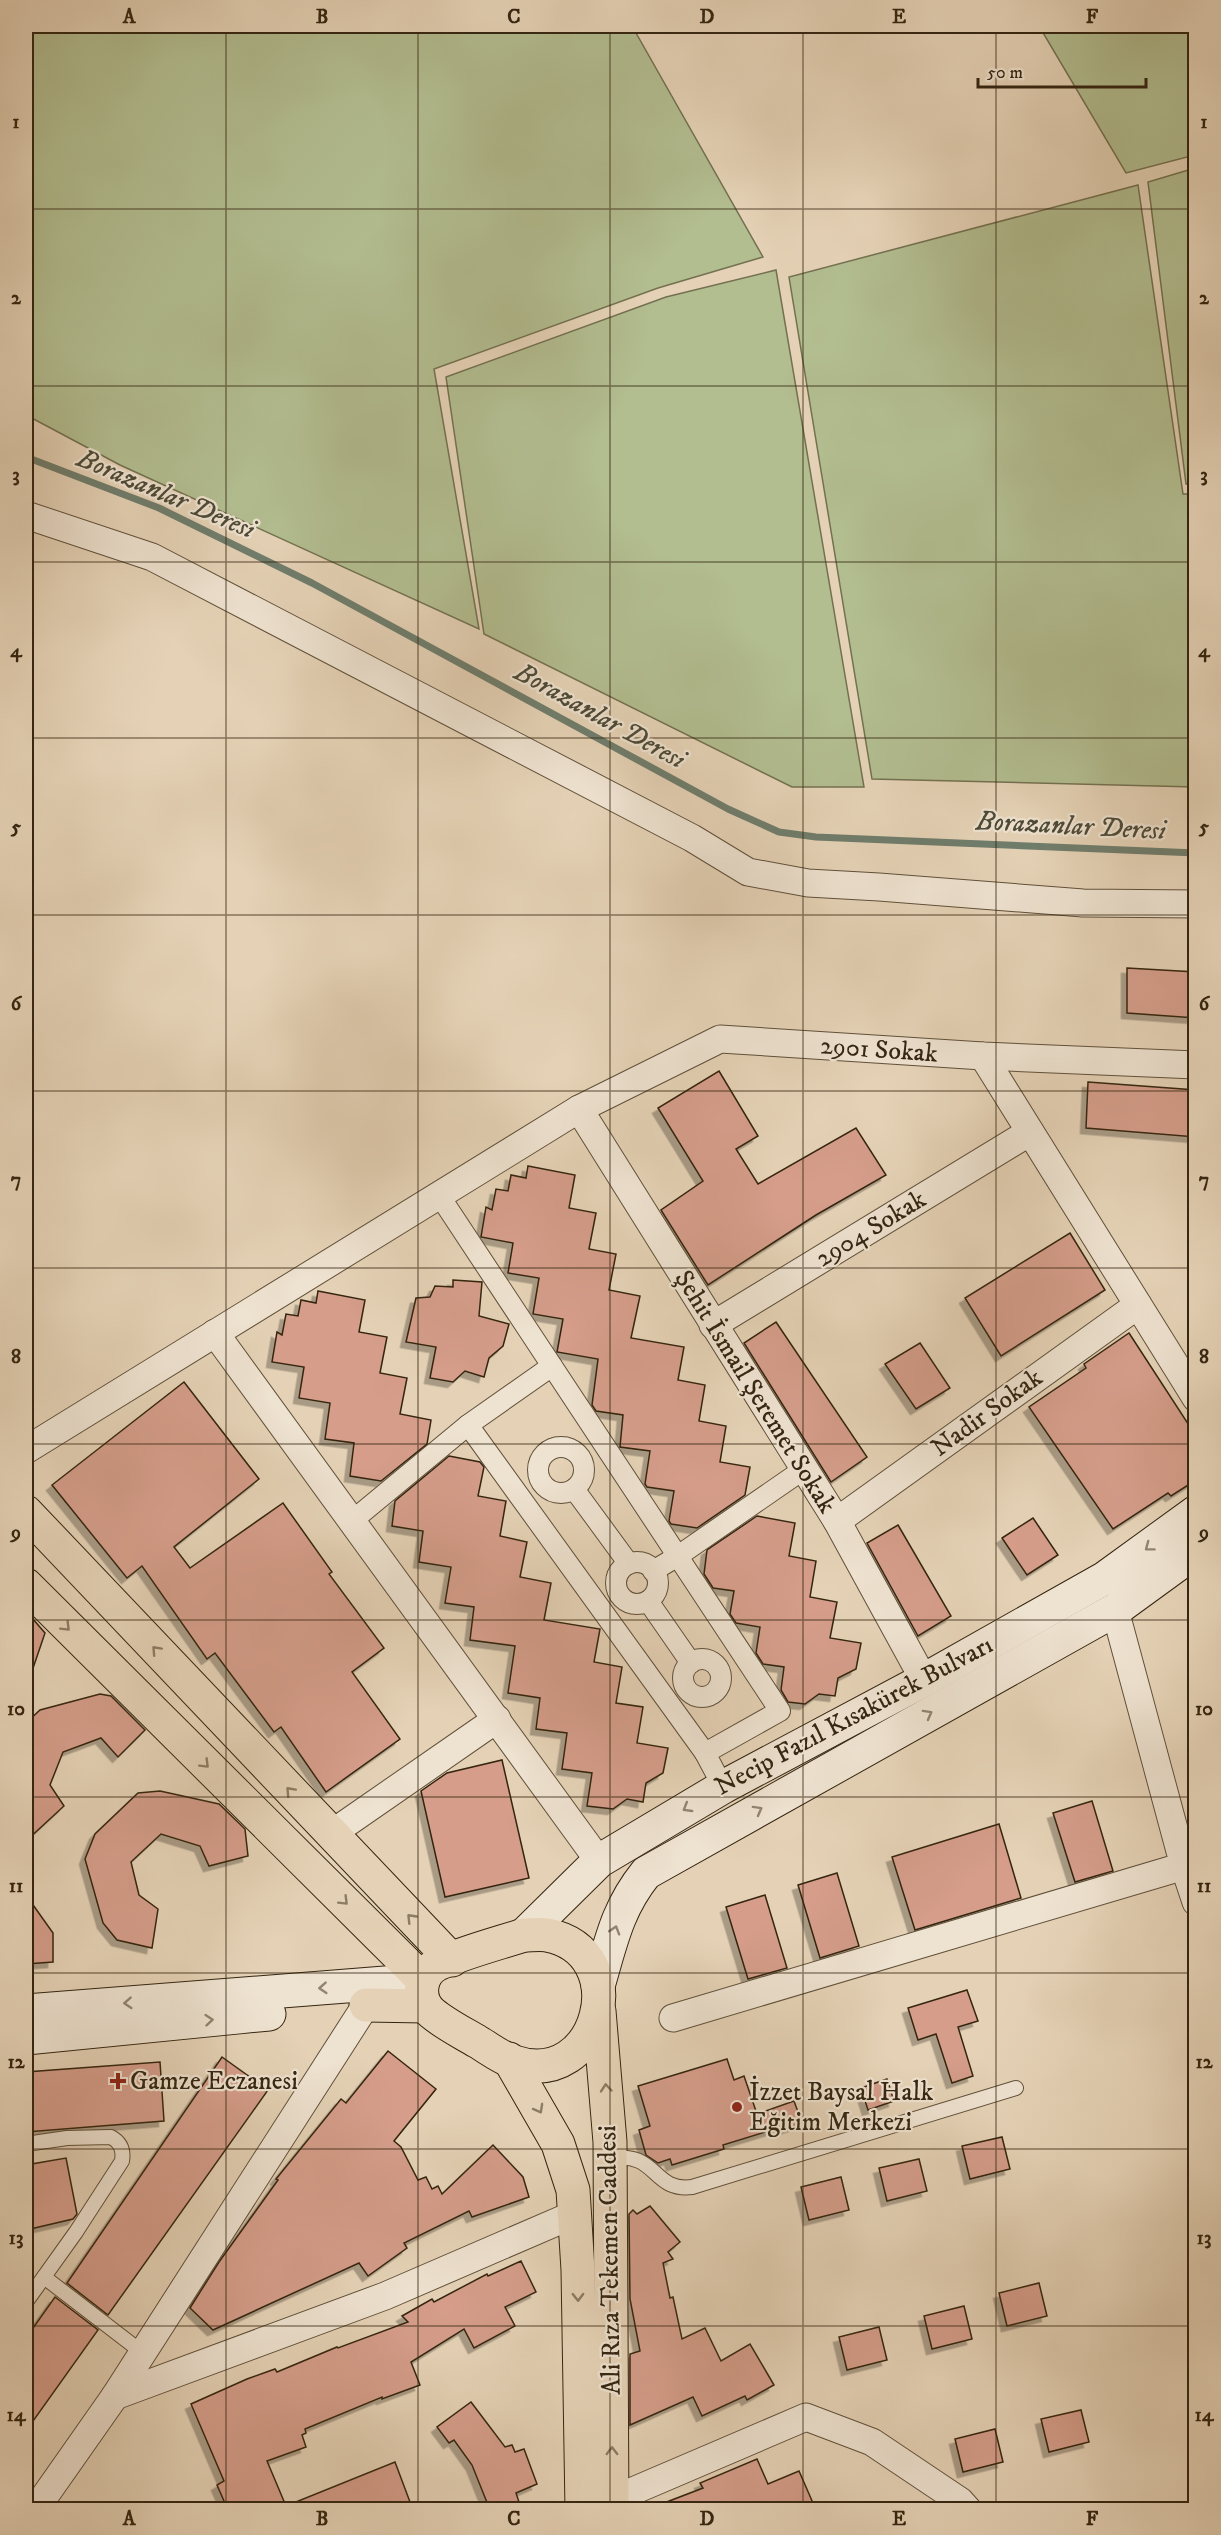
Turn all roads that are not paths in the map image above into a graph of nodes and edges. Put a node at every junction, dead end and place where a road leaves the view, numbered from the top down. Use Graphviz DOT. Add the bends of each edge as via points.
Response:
graph roads {
  1 [pos="26,515"];
  2 [pos="1196,904"];
  3 [pos="984,1056"];
  4 [pos="1196,1065"];
  5 [pos="579,1109"];
  6 [pos="1030,1132"];
  7 [pos="439,1195"];
  8 [pos="1138,1305"];
  9 [pos="712,1325"];
  10 [pos="215,1333"];
  11 [pos="552,1366"];
  12 [pos="1196,1398"];
  13 [pos="468,1425"];
  14 [pos="26,1450"];
  15 [pos="609,1453"];
  16 [pos="582,1462"];
  17 [pos="804,1469"];
  18 [pos="542,1484"];
  19 [pos="574,1489"];
  20 [pos="523,1502"];
  21 [pos="26,1512"];
  22 [pos="1196,1512"];
  23 [pos="352,1521"];
  24 [pos="837,1521"];
  25 [pos="1196,1551"];
  26 [pos="678,1556"];
  27 [pos="629,1564"];
  28 [pos="653,1571"];
  29 [pos="26,1585"];
  30 [pos="618,1592"];
  31 [pos="648,1601"];
  32 [pos="598,1606"];
  33 [pos="1115,1610"];
  34 [pos="739,1648"];
  35 [pos="691,1663"];
  36 [pos="717,1667"];
  37 [pos="924,1680"];
  38 [pos="685,1685"];
  39 [pos="664,1697"];
  40 [pos="497,1719"];
  41 [pos="705,1754"];
  42 [pos="723,1787"];
  43 [pos="331,1834"];
  44 [pos="599,1861"];
  45 [pos="1184,1866"];
  46 [pos="1196,1902"];
  47 [pos="524,1935"];
  48 [pos="452,1960"];
  49 [pos="424,1993"];
  50 [pos="598,1999"];
  51 [pos="366,2005"];
  52 [pos="26,2011"];
  53 [pos="673,2018"];
  54 [pos="26,2038"];
  55 [pos="509,2059"];
  56 [pos="1016,2088"];
  57 [pos="26,2144"];
  58 [pos="610,2159"];
  59 [pos="575,2214"];
  60 [pos="44,2277"];
  61 [pos="27,2294"];
  62 [pos="143,2352"];
  63 [pos="115,2396"];
  64 [pos="594,2507"];
  65 [pos="34,2510"];
  66 [pos="968,2510"];
  1 -- 2 [label="street" via="152,557 692,838 748,872 808,884 1083,903"];
  3 -- 4 [label="street, 2901 Sokak"];
  3 -- 5 [label="street, 2901 Sokak" via="720,1039"];
  3 -- 6 [label="street"];
  5 -- 7 [label="street, 2901 Sokak"];
  5 -- 9 [label="street, Şehit İsmail Şeremet Sokak"];
  6 -- 8 [label="street"];
  6 -- 9 [label="street, 2904 Sokak"];
  7 -- 10 [label="street, 2901 Sokak"];
  7 -- 11 [label="street"];
  8 -- 12 [label="street"];
  8 -- 24 [label="street, Nadir Sokak"];
  9 -- 17 [label="street, Şehit İsmail Şeremet Sokak"];
  10 -- 14 [label="street, 2901 Sokak"];
  10 -- 23 [label="street"];
  11 -- 13 [label="street"];
  11 -- 15 [label="street"];
  13 -- 20 [label="street"];
  13 -- 23 [label="street"];
  15 -- 16 [label="street"];
  15 -- 26 [label="street"];
  16 -- 18 [label="street" via="564,1447 548,1451 537,1471"];
  16 -- 19 [label="street" via="583,1478"];
  17 -- 24 [label="street, Şehit İsmail Şeremet Sokak"];
  17 -- 26 [label="street"];
  18 -- 19 [label="street" via="561,1494"];
  18 -- 20 [label="street"];
  19 -- 27 [label="street"];
  20 -- 32 [label="street"];
  43 -- 21 [label="main road, one-way"];
  22 -- 37 [label="main road, Necip Fazıl Kısakürek Bulvarı, one-way" via="1106,1578"];
  23 -- 40 [label="street"];
  24 -- 37 [label="street, Şehit İsmail Şeremet Sokak"];
  25 -- 33 [label="main road, Necip Fazıl Kısakürek Bulvarı"];
  26 -- 28 [label="street"];
  26 -- 34 [label="street"];
  27 -- 28 [label="street" via="642,1563"];
  27 -- 30 [label="street" via="616,1579"];
  28 -- 31 [label="street" via="657,1583"];
  29 -- 49 [label="main road, one-way"];
  30 -- 31 [label="street" via="628,1602"];
  30 -- 32 [label="street"];
  31 -- 35 [label="street"];
  32 -- 39 [label="street"];
  33 -- 45 [label="street"];
  50 -- 33 [label="main road, Necip Fazıl Kısakürek Bulvarı, one-way" via="619,1915 646,1873"];
  34 -- 36 [label="street"];
  34 -- 41 [label="street" via="780,1711"];
  35 -- 36 [label="street" via="702,1659"];
  35 -- 38 [label="street" via="684,1672"];
  36 -- 38 [label="street" via="720,1684 712,1694 693,1695"];
  37 -- 42 [label="main road, Necip Fazıl Kısakürek Bulvarı"];
  38 -- 39 [label="street"];
  39 -- 41 [label="street"];
  40 -- 43 [label="street"];
  40 -- 44 [label="street"];
  41 -- 42 [label="street"];
  42 -- 44 [label="main road, Necip Fazıl Kısakürek Bulvarı, one-way"];
  48 -- 43 [label="main road, one-way"];
  44 -- 47 [label="main road, Necip Fazıl Kısakürek Bulvarı"];
  45 -- 46 [label="street"];
  45 -- 53 [label="street"];
  47 -- 48 [label="main road"];
  47 -- 50 [label="main road" via="547,1935 568,1943 585,1958 597,1978"];
  48 -- 49 [label="main road" via="430,1969"];
  49 -- 51 [label="main road"];
  49 -- 52 [label="main road, one-way"];
  49 -- 55 [label="main road" via="431,2013"];
  50 -- 55 [label="main road" via="597,2020 588,2038 573,2053 555,2062 535,2065"];
  58 -- 50 [label="main road, Ali Rıza Tekemen Caddesi, one-way"];
  54 -- 51 [label="main road, one-way"];
  51 -- 62 [label="street"];
  55 -- 59 [label="main road, Ali Rıza Tekemen Caddesi, one-way" via="558,2144 573,2190"];
  56 -- 58 [label="lane" via="692,2187 667,2184 645,2163 632,2158"];
  57 -- 60 [label="lane" via="111,2137 123,2151 122,2161"];
  64 -- 58 [label="main road, Ali Rıza Tekemen Caddesi, one-way"];
  59 -- 63 [label="street" via="385,2296"];
  59 -- 64 [label="main road, Ali Rıza Tekemen Caddesi, one-way"];
  60 -- 61 [label="lane"];
  60 -- 62 [label="lane"];
  62 -- 63 [label="street"];
  63 -- 65 [label="street"];
  64 -- 66 [label="street" via="806,2417 872,2442 960,2500"];
}
